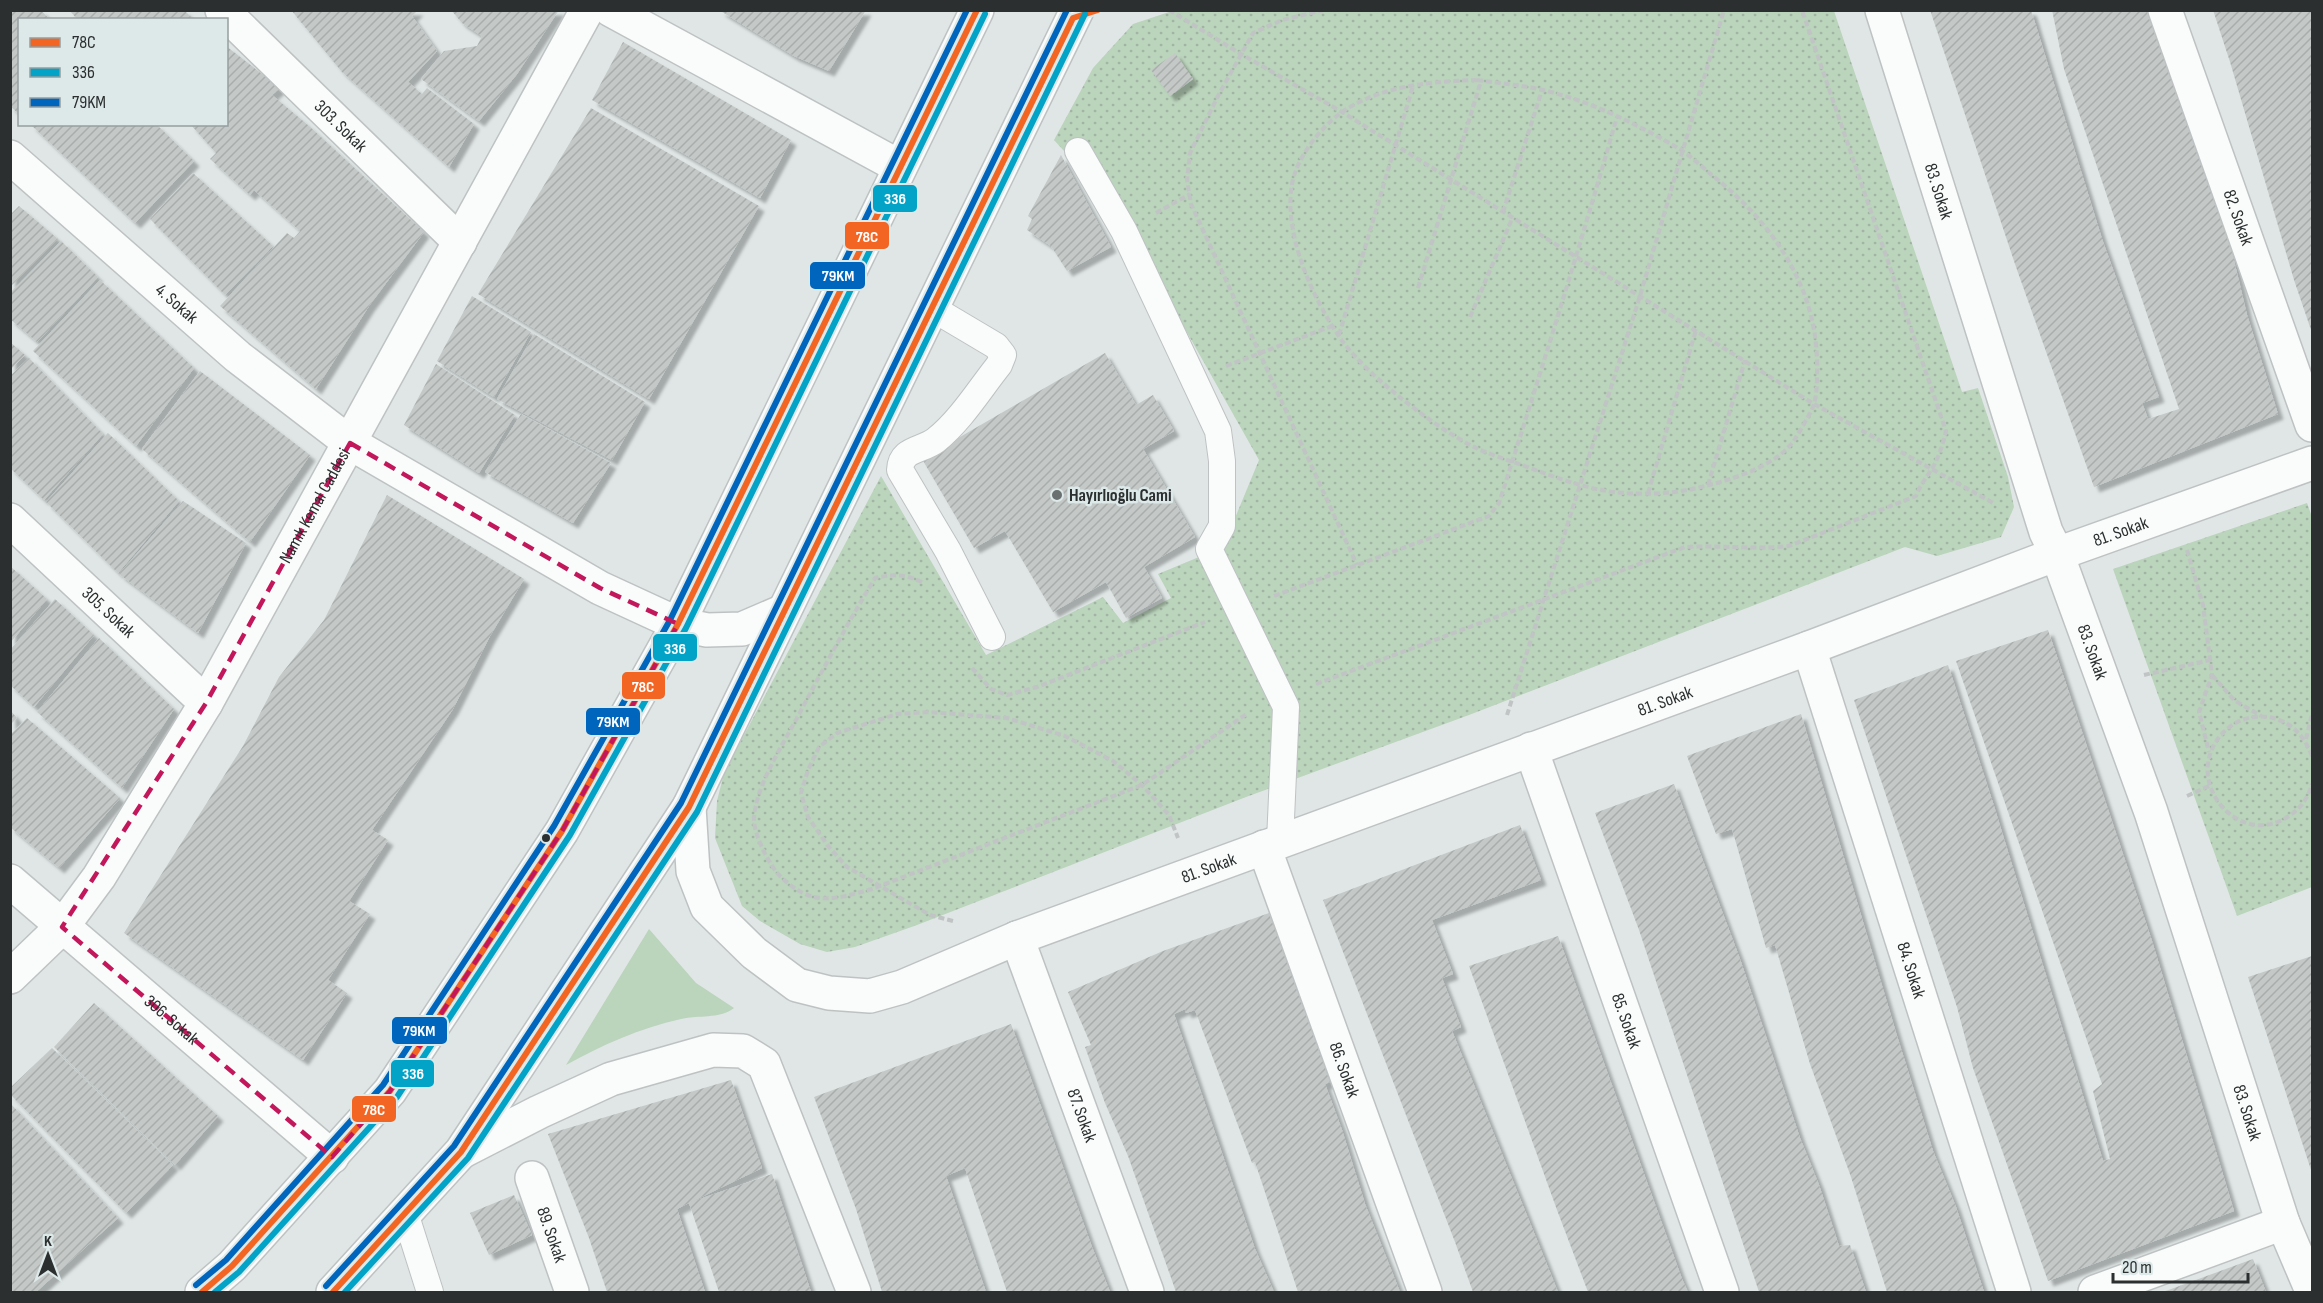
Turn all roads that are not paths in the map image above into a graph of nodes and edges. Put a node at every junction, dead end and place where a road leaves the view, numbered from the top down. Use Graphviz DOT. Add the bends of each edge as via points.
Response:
graph roads {
  1 [pos="222,10"];
  2 [pos="587,10"];
  3 [pos="611,10"];
  4 [pos="977,10"];
  5 [pos="1882,10"];
  6 [pos="2165,10"];
  7 [pos="1084,13"];
  8 [pos="1078,151"];
  9 [pos="10,157"];
  10 [pos="900,167"];
  11 [pos="460,242"];
  12 [pos="932,308"];
  13 [pos="2313,425"];
  14 [pos="350,442"];
  15 [pos="2313,463"];
  16 [pos="10,520"];
  17 [pos="2051,543"];
  18 [pos="784,611"];
  19 [pos="678,624"];
  20 [pos="992,637"];
  21 [pos="1809,648"];
  22 [pos="206,703"];
  23 [pos="1531,749"];
  24 [pos="689,807"];
  25 [pos="1272,844"];
  26 [pos="10,881"];
  27 [pos="62,927"];
  28 [pos="1017,938"];
  29 [pos="10,978"];
  30 [pos="461,1152"];
  31 [pos="332,1157"];
  32 [pos="532,1178"];
  33 [pos="405,1214"];
  34 [pos="2283,1223"];
  35 [pos="2305,1254"];
  36 [pos="2313,1291"];
  37 [pos="202,1293"];
  38 [pos="333,1293"];
  39 [pos="430,1293"];
  40 [pos="572,1293"];
  41 [pos="854,1293"];
  42 [pos="1147,1293"];
  43 [pos="1425,1293"];
  44 [pos="1722,1293"];
  45 [pos="2014,1293"];
  46 [pos="2095,1293"];
  1 -- 11 [label="street, 303. Sokak"];
  2 -- 11 [label="street, Namık Kemal Caddesi"];
  3 -- 10 [label="street"];
  4 -- 10 [label="street"];
  5 -- 17 [label="street, 83. Sokak"];
  6 -- 13 [label="street, 82. Sokak"];
  7 -- 12 [label="street"];
  8 -- 25 [label="lane" via="1124,231 1218,431 1222,526 1209,549 1286,707"];
  9 -- 14 [label="street, 4. Sokak" via="238,357"];
  10 -- 19 [label="street"];
  11 -- 14 [label="street, Namık Kemal Caddesi"];
  12 -- 18 [label="street"];
  12 -- 20 [label="lane" via="996,346 1003,355 949,428 900,462 900,470"];
  14 -- 19 [label="street, 4. Sokak" via="600,588"];
  14 -- 22 [label="street, Namık Kemal Caddesi"];
  15 -- 17 [label="street, 81. Sokak" via="2176,510"];
  16 -- 22 [label="street, 305. Sokak"];
  17 -- 21 [label="street, 81. Sokak"];
  17 -- 34 [label="street, 83. Sokak" via="2151,812"];
  18 -- 19 [label="street, 4. Sokak" via="742,629 707,630"];
  18 -- 24 [label="street"];
  19 -- 31 [label="street" via="562,831 390,1091"];
  21 -- 23 [label="street, 81. Sokak"];
  21 -- 45 [label="street, 84. Sokak"];
  22 -- 27 [label="street, Namık Kemal Caddesi" via="99,877"];
  23 -- 25 [label="street, 81. Sokak"];
  23 -- 44 [label="street, 85. Sokak"];
  24 -- 28 [label="street, 81. Sokak" via="693,871 707,907 754,954 797,985 870,996 902,987"];
  24 -- 30 [label="street"];
  25 -- 28 [label="street, 81. Sokak"];
  25 -- 43 [label="street, 86. Sokak"];
  26 -- 27 [label="street, 306. Sokak"];
  27 -- 29 [label="street, Namık Kemal Caddesi"];
  27 -- 31 [label="street, 306. Sokak"];
  28 -- 42 [label="street, 87. Sokak"];
  30 -- 33 [label="street"];
  30 -- 41 [label="street" via="611,1079 713,1050 743,1052 764,1064 768,1071"];
  31 -- 37 [label="street" via="232,1266"];
  32 -- 40 [label="street, 89. Sokak"];
  33 -- 38 [label="street"];
  33 -- 39 [label="lane"];
  34 -- 35 [label="street, 83. Sokak"];
  34 -- 46 [label="street"];
  35 -- 36 [label="street, 83. Sokak"];
}
